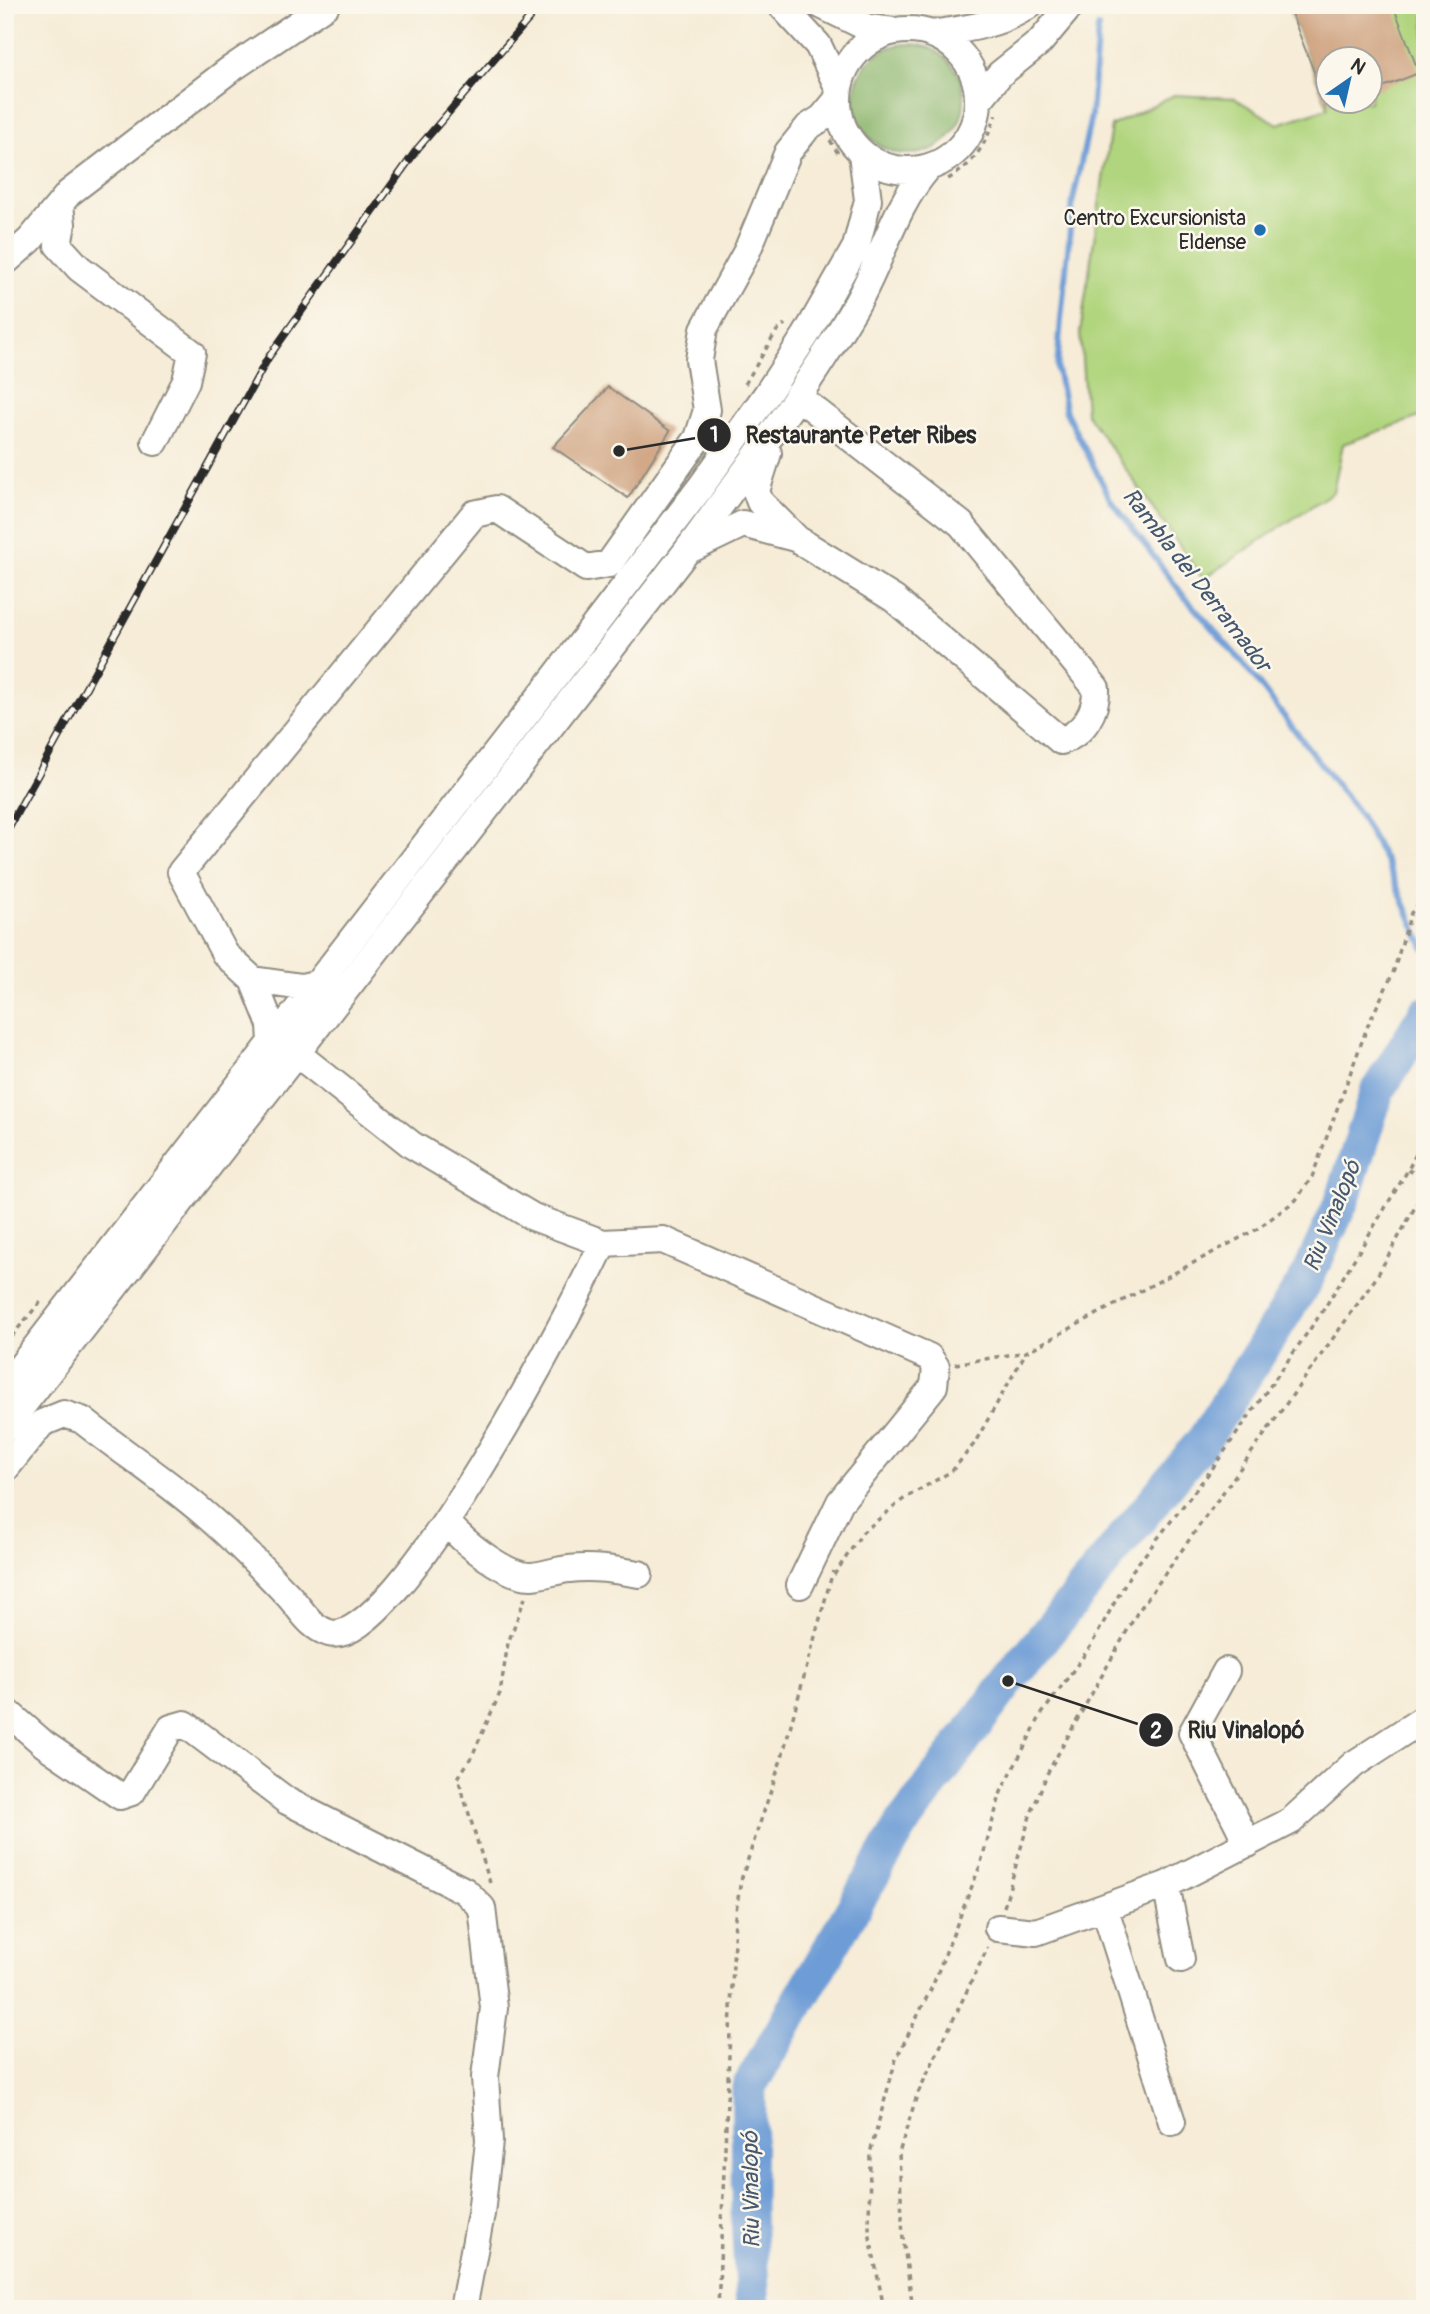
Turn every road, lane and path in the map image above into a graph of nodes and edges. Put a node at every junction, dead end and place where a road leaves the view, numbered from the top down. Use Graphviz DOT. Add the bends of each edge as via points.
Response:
graph roads {
  1 [pos="326,5"];
  2 [pos="781,5"];
  3 [pos="821,5"];
  4 [pos="1029,5"];
  5 [pos="1071,5"];
  6 [pos="895,31"];
  7 [pos="931,34"];
  8 [pos="837,93"];
  9 [pos="988,105"];
  10 [pos="797,138"];
  11 [pos="857,150"];
  12 [pos="933,177"];
  13 [pos="60,204"];
  14 [pos="5,262"];
  15 [pos="797,396"];
  16 [pos="772,434"];
  17 [pos="155,442"];
  18 [pos="796,539"];
  19 [pos="686,552"];
  20 [pos="1425,830"];
  21 [pos="253,980"];
  22 [pos="318,983"];
  23 [pos="272,1043"];
  24 [pos="296,1053"];
  25 [pos="1425,1136"];
  26 [pos="1408,1170"];
  27 [pos="1425,1178"];
  28 [pos="1425,1189"];
  29 [pos="603,1243"];
  30 [pos="71,1302"];
  31 [pos="1026,1352"];
  32 [pos="5,1357"];
  33 [pos="936,1367"];
  34 [pos="5,1387"];
  35 [pos="5,1428"];
  36 [pos="5,1469"];
  37 [pos="446,1522"];
  38 [pos="822,1539"];
  39 [pos="512,1570"];
  40 [pos="639,1574"];
  41 [pos="834,1575"];
  42 [pos="800,1585"];
  43 [pos="1226,1671"];
  44 [pos="5,1710"];
  45 [pos="1425,1718"];
  46 [pos="1248,1844"];
  47 [pos="1166,1885"];
  48 [pos="482,1908"];
  49 [pos="1105,1909"];
  50 [pos="998,1928"];
  51 [pos="1181,1959"];
  52 [pos="1172,2122"];
  53 [pos="463,2309"];
  54 [pos="719,2309"];
  55 [pos="884,2309"];
  56 [pos="913,2309"];
  1 -- 13 [label="street" via="228,71"];
  2 -- 8 [label="street" via="818,45"];
  3 -- 6 [label="street" via="868,28"];
  4 -- 7 [label="street" via="993,23"];
  5 -- 9 [label="street" via="1040,42 1000,74"];
  6 -- 7 [label="street"];
  6 -- 8 [label="street" via="858,50 843,71"];
  7 -- 9 [label="street" via="965,59"];
  8 -- 10 [label="street"];
  8 -- 11 [label="street" via="844,131"];
  9 -- 12 [label="street"];
  9 -- 12 [label="path" via="987,138 975,158 962,171"];
  10 -- 11 [label="street" via="827,134"];
  10 -- 21 [label="street" via="747,251 704,329 699,360 706,396 705,424 609,564 586,568 497,509 474,514 181,872 225,954"];
  11 -- 12 [label="street" via="892,169"];
  11 -- 22 [label="street" via="868,200 856,247 793,355 700,488"];
  12 -- 15 [label="street" via="900,208 878,265"];
  13 -- 14 [label="street"];
  13 -- 17 [label="street" via="58,245 79,268 192,353 186,381"];
  15 -- 16 [label="street"];
  15 -- 18 [label="street" via="961,524 1097,688 1097,704 1077,736 1061,741 894,599"];
  16 -- 18 [label="street" via="756,491 760,502"];
  16 -- 19 [label="street"];
  18 -- 19 [label="street" via="743,524"];
  19 -- 24 [label="street"];
  20 -- 31 [label="path" via="1420,848 1422,900 1411,914 1393,974 1368,1026 1312,1177 1296,1200 1257,1229"];
  21 -- 22 [label="street" via="302,987"];
  21 -- 23 [label="street" via="271,1025"];
  22 -- 23 [label="street"];
  23 -- 30 [label="street"];
  24 -- 29 [label="street" via="412,1145 533,1217"];
  24 -- 35 [label="street"];
  25 -- 26 [label="path"];
  26 -- 27 [label="path"];
  26 -- 55 [label="path" via="1310,1329 1212,1469 1132,1571 1090,1647 1041,1715 1000,1791 980,1866 932,1987 896,2059 870,2153 869,2232"];
  28 -- 50 [label="path" via="1376,1278 1137,1613 1048,1772 1030,1815"];
  29 -- 33 [label="street" via="663,1240 929,1357"];
  29 -- 37 [label="street"];
  30 -- 32 [label="street" via="34,1320"];
  30 -- 34 [label="street"];
  31 -- 33 [label="path"];
  31 -- 41 [label="path" via="974,1444 952,1471 905,1498 863,1532"];
  33 -- 38 [label="street" via="933,1386 840,1502"];
  36 -- 37 [label="street" via="42,1423 64,1414 82,1420 214,1522 293,1599 312,1626 333,1634 356,1627 395,1592"];
  37 -- 39 [label="street" via="461,1539"];
  38 -- 41 [label="path"];
  38 -- 42 [label="street"];
  39 -- 40 [label="street" via="531,1576 595,1568"];
  39 -- 48 [label="path" via="527,1595 508,1643 500,1692 458,1778 491,1888"];
  41 -- 54 [label="path" via="741,1880 735,1917"];
  43 -- 46 [label="street" via="1192,1733"];
  44 -- 48 [label="street" via="44,1744 120,1796 132,1793 171,1728 185,1724 287,1801 464,1891"];
  45 -- 46 [label="street" via="1354,1764 1291,1821"];
  46 -- 47 [label="street"];
  47 -- 49 [label="street"];
  47 -- 51 [label="street"];
  48 -- 53 [label="street" via="494,2008 485,2077 489,2141"];
  49 -- 50 [label="street" via="1036,1932"];
  49 -- 52 [label="street"];
  50 -- 56 [label="path" via="917,2095 899,2153 903,2239"];
}
